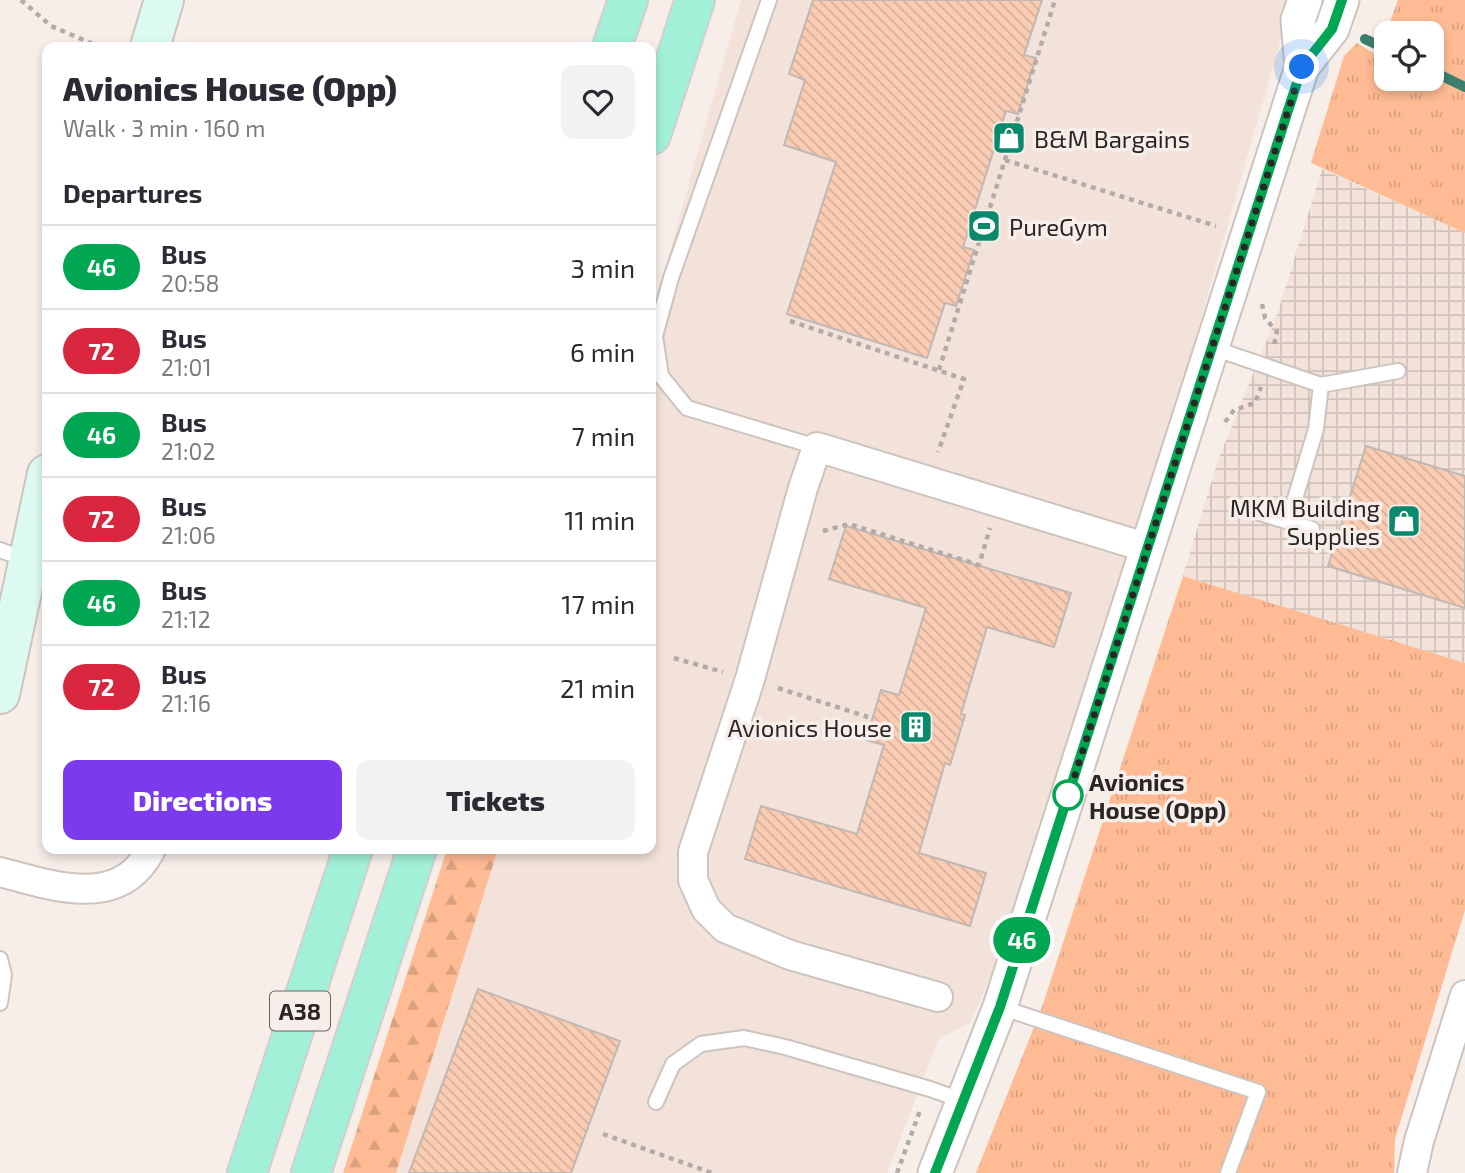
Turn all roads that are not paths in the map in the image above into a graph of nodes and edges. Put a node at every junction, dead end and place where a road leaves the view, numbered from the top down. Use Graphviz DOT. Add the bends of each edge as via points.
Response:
graph roads {
  1 [pos="164,0"];
  2 [pos="628,0"];
  3 [pos="695,0"];
  4 [pos="769,0"];
  5 [pos="1305,0"];
  6 [pos="1342,0"];
  7 [pos="151,42"];
  8 [pos="614,42"];
  9 [pos="1302,67"];
  10 [pos="656,120"];
  11 [pos="1213,348"];
  12 [pos="1398,371"];
  13 [pos="1321,385"];
  14 [pos="817,447"];
  15 [pos="42,486"];
  16 [pos="1253,511"];
  17 [pos="1288,522"];
  18 [pos="1312,529"];
  19 [pos="1147,548"];
  20 [pos="14,555"];
  21 [pos="0,694"];
  22 [pos="149,854"];
  23 [pos="351,854"];
  24 [pos="415,854"];
  25 [pos="0,872"];
  26 [pos="0,959"];
  27 [pos="1465,995"];
  28 [pos="938,997"];
  29 [pos="0,1003"];
  30 [pos="1000,1007"];
  31 [pos="656,1102"];
  32 [pos="964,1102"];
  33 [pos="247,1173"];
  34 [pos="311,1173"];
  35 [pos="935,1173"];
  36 [pos="1228,1173"];
  37 [pos="1412,1173"];
  1 -- 7 [label="main road"];
  2 -- 8 [label="highway"];
  3 -- 10 [label="highway"];
  4 -- 14 [label="lane" via="671,278 656,336 661,376 687,408"];
  5 -- 9 [label="street" via="1298,20"];
  6 -- 9 [label="street" via="1332,29"];
  9 -- 11 [label="street"];
  11 -- 13 [label="lane"];
  11 -- 19 [label="street"];
  12 -- 13 [label="lane"];
  13 -- 17 [label="lane" via="1316,429"];
  14 -- 19 [label="street"];
  14 -- 28 [label="street" via="750,679 693,852 693,880 706,909 725,928 790,955"];
  15 -- 20 [label="main road"];
  16 -- 17 [label="lane"];
  17 -- 18 [label="lane"];
  19 -- 30 [label="street"];
  20 -- 21 [label="main road"];
  22 -- 25 [label="street" via="131,876 114,886 92,889"];
  23 -- 33 [label="highway, A38"];
  24 -- 34 [label="highway, A38"];
  26 -- 29 [label="lane" via="4,975"];
  27 -- 37 [label="street"];
  30 -- 32 [label="street"];
  30 -- 36 [label="lane" via="1258,1092"];
  31 -- 32 [label="lane" via="673,1064 682,1057 701,1044 744,1038"];
  32 -- 35 [label="street"];
}
